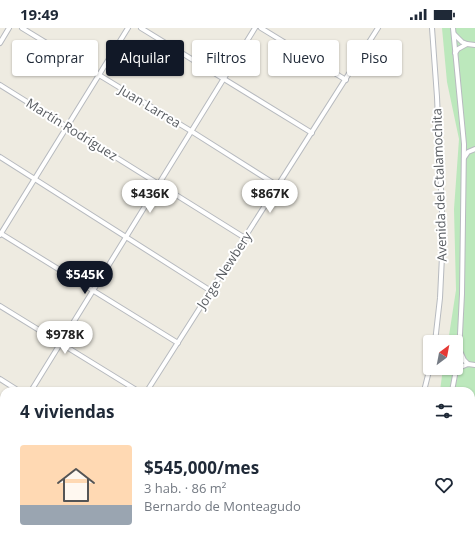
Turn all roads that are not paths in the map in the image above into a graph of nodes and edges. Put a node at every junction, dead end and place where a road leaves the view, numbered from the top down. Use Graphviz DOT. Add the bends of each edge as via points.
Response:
graph roads {
  1 [pos="10,28"];
  2 [pos="22,28"];
  3 [pos="128,28"];
  4 [pos="141,28"];
  5 [pos="255,28"];
  6 [pos="261,28"];
  7 [pos="378,28"];
  8 [pos="432,28"];
  9 [pos="453,28"];
  10 [pos="454,34"];
  11 [pos="41,40"];
  12 [pos="0,43"];
  13 [pos="467,44"];
  14 [pos="475,45"];
  15 [pos="455,53"];
  16 [pos="98,75"];
  17 [pos="97,76"];
  18 [pos="223,79"];
  19 [pos="346,80"];
  20 [pos="0,85"];
  21 [pos="67,127"];
  22 [pos="191,131"];
  23 [pos="312,133"];
  24 [pos="464,144"];
  25 [pos="475,148"];
  26 [pos="0,157"];
  27 [pos="464,158"];
  28 [pos="35,179"];
  29 [pos="158,184"];
  30 [pos="278,186"];
  31 [pos="0,234"];
  32 [pos="126,237"];
  33 [pos="245,238"];
  34 [pos="92,290"];
  35 [pos="211,291"];
  36 [pos="0,306"];
  37 [pos="436,335"];
  38 [pos="460,335"];
  39 [pos="61,343"];
  40 [pos="178,343"];
  41 [pos="463,358"];
  42 [pos="468,364"];
  43 [pos="475,365"];
  44 [pos="463,366"];
  45 [pos="428,375"];
  46 [pos="455,375"];
  47 [pos="0,379"];
  48 [pos="13,387"];
  49 [pos="34,387"];
  50 [pos="132,387"];
  51 [pos="150,387"];
  52 [pos="425,387"];
  53 [pos="453,387"];
  1 -- 12 [label="street"];
  2 -- 11 [label="street, Juan Larrea"];
  3 -- 16 [label="street"];
  4 -- 18 [label="street"];
  5 -- 18 [label="street"];
  6 -- 19 [label="street"];
  7 -- 19 [label="street, Jorge Newbery"];
  8 -- 37 [label="street, Avenida del Ctalamochita" via="443,235"];
  9 -- 10 [label="street"];
  10 -- 13 [label="street"];
  10 -- 15 [label="street"];
  13 -- 14 [label="street"];
  13 -- 15 [label="street"];
  15 -- 24 [label="street"];
  16 -- 22 [label="street, Juan Larrea"];
  17 -- 21 [label="street"];
  18 -- 22 [label="street"];
  18 -- 23 [label="street"];
  19 -- 23 [label="street, Jorge Newbery"];
  20 -- 21 [label="street, Martín Rodríguez"];
  21 -- 28 [label="street"];
  21 -- 29 [label="street, Martín Rodríguez"];
  22 -- 29 [label="street"];
  22 -- 30 [label="street, Juan Larrea"];
  23 -- 30 [label="street, Jorge Newbery"];
  24 -- 25 [label="street"];
  24 -- 27 [label="street"];
  25 -- 27 [label="street"];
  26 -- 28 [label="street"];
  27 -- 38 [label="street"];
  28 -- 31 [label="street"];
  28 -- 32 [label="street"];
  29 -- 32 [label="street"];
  29 -- 33 [label="street, Martín Rodríguez"];
  30 -- 33 [label="street, Jorge Newbery"];
  31 -- 34 [label="street"];
  32 -- 34 [label="street"];
  32 -- 35 [label="street"];
  33 -- 35 [label="street, Jorge Newbery"];
  34 -- 39 [label="street"];
  34 -- 40 [label="street"];
  35 -- 40 [label="street, Jorge Newbery"];
  36 -- 39 [label="street"];
  39 -- 49 [label="street"];
  39 -- 50 [label="street"];
  40 -- 51 [label="street, Jorge Newbery"];
  41 -- 42 [label="street"];
  42 -- 43 [label="street"];
  42 -- 44 [label="street"];
  45 -- 52 [label="street"];
  46 -- 53 [label="street"];
  47 -- 48 [label="street"];
}
